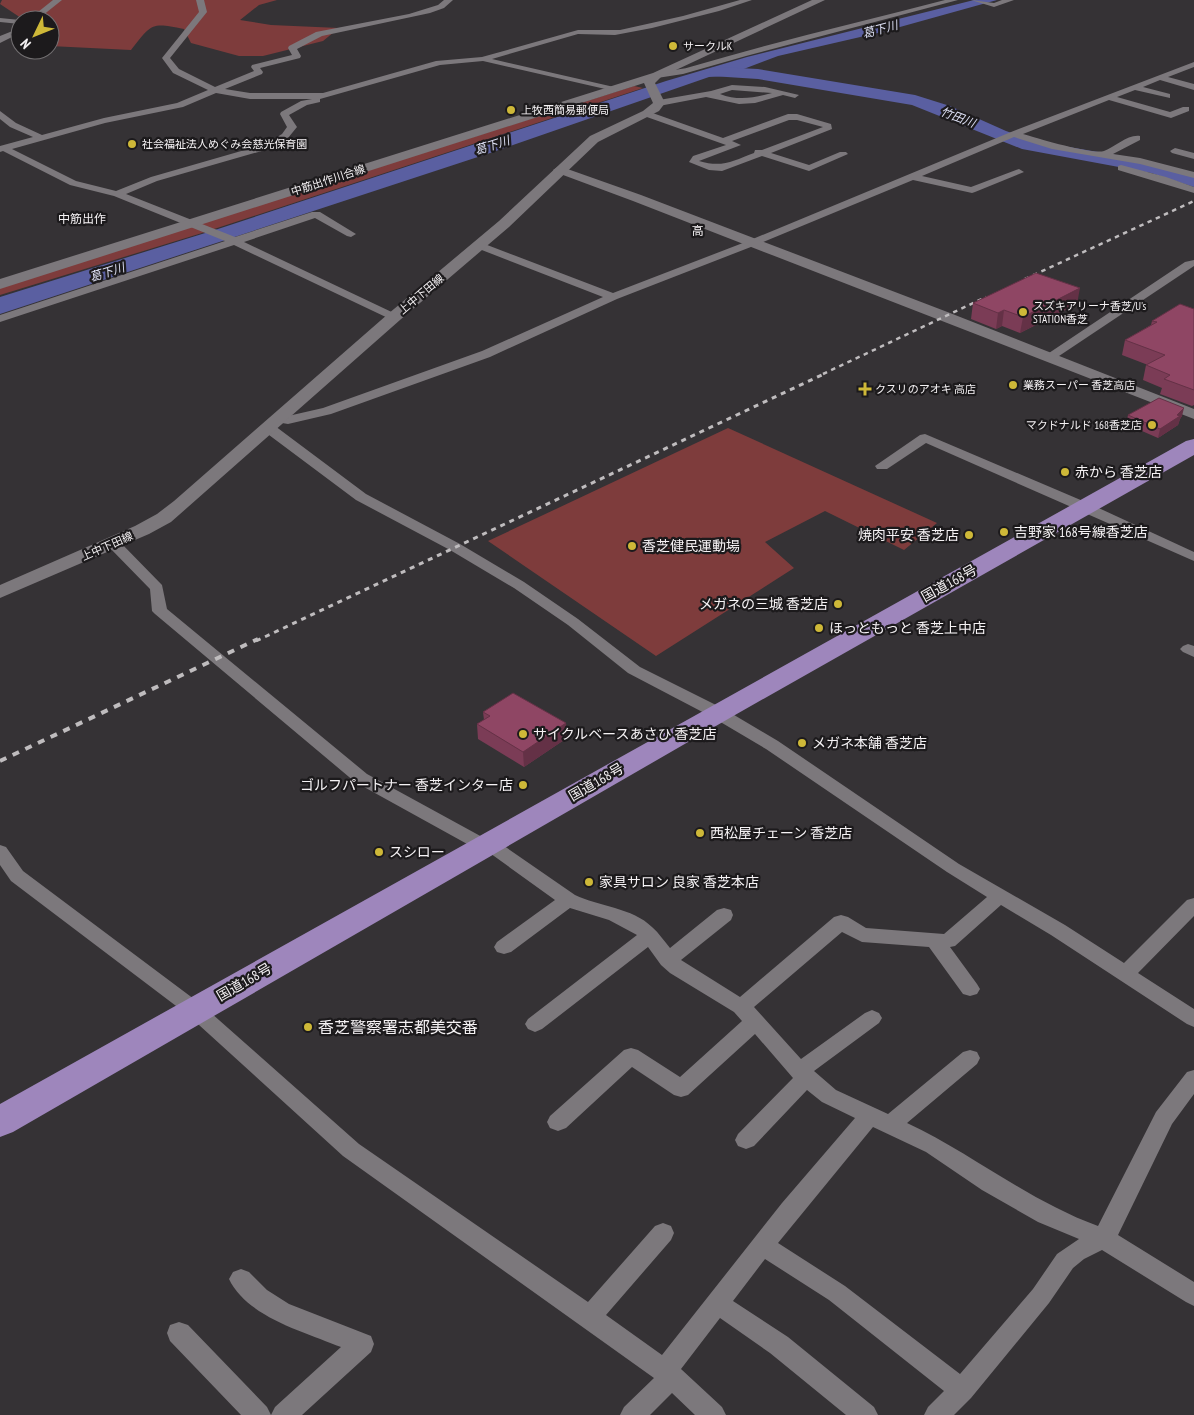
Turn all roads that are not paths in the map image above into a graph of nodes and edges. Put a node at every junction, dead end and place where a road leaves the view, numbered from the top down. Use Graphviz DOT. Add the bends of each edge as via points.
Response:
graph roads {
  1 [pos="58,0"];
  2 [pos="200,0"];
  3 [pos="449,0"];
  4 [pos="748,0"];
  5 [pos="820,0"];
  6 [pos="954,0"];
  7 [pos="975,0"];
  8 [pos="1010,0"];
  9 [pos="45,10"];
  10 [pos="483,59"];
  11 [pos="1194,64"];
  12 [pos="1161,78"];
  13 [pos="653,79"];
  14 [pos="1194,86"];
  15 [pos="1134,87"];
  16 [pos="611,89"];
  17 [pos="214,90"];
  18 [pos="781,93"];
  19 [pos="714,94"];
  20 [pos="323,96"];
  21 [pos="795,96"];
  22 [pos="1167,96"];
  23 [pos="1108,97"];
  24 [pos="658,100"];
  25 [pos="1186,109"];
  26 [pos="0,114"];
  27 [pos="647,114"];
  28 [pos="1014,134"];
  29 [pos="42,138"];
  30 [pos="1136,138"];
  31 [pos="1075,140"];
  32 [pos="723,141"];
  33 [pos="736,145"];
  34 [pos="1060,147"];
  35 [pos="2,148"];
  36 [pos="1175,151"];
  37 [pos="1081,152"];
  38 [pos="761,153"];
  39 [pos="843,154"];
  40 [pos="1103,155"];
  41 [pos="1194,156"];
  42 [pos="1090,163"];
  43 [pos="1194,165"];
  44 [pos="1109,166"];
  45 [pos="559,170"];
  46 [pos="1180,171"];
  47 [pos="1019,172"];
  48 [pos="1194,176"];
  49 [pos="914,177"];
  50 [pos="1193,190"];
  51 [pos="117,194"];
  52 [pos="197,226"];
  53 [pos="351,234"];
  54 [pos="232,241"];
  55 [pos="752,243"];
  56 [pos="478,245"];
  57 [pos="1194,263"];
  58 [pos="0,284"];
  59 [pos="613,297"];
  60 [pos="394,316"];
  61 [pos="0,319"];
  62 [pos="1048,357"];
  63 [pos="1194,414"];
  64 [pos="275,424"];
  65 [pos="1194,446"];
  66 [pos="882,466"];
  67 [pos="1085,507"];
  68 [pos="113,543"];
  69 [pos="1194,558"];
  70 [pos="0,592"];
  71 [pos="718,713"];
  72 [pos="486,844"];
  73 [pos="0,851"];
  74 [pos="1000,896"];
  75 [pos="568,900"];
  76 [pos="1194,905"];
  77 [pos="724,915"];
  78 [pos="649,936"];
  79 [pos="936,942"];
  80 [pos="504,947"];
  81 [pos="668,960"];
  82 [pos="1125,974"];
  83 [pos="970,989"];
  84 [pos="741,1007"];
  85 [pos="194,1010"];
  86 [pos="872,1018"];
  87 [pos="1194,1019"];
  88 [pos="756,1021"];
  89 [pos="535,1024"];
  90 [pos="970,1058"];
  91 [pos="802,1075"];
  92 [pos="1194,1078"];
  93 [pos="880,1121"];
  94 [pos="0,1122"];
  95 [pos="558,1122"];
  96 [pos="746,1140"];
  97 [pos="663,1233"];
  98 [pos="1103,1238"];
  99 [pos="762,1244"];
  100 [pos="241,1279"];
  101 [pos="1194,1295"];
  102 [pos="718,1303"];
  103 [pos="590,1317"];
  104 [pos="179,1333"];
  105 [pos="668,1374"];
  106 [pos="962,1390"];
  107 [pos="258,1415"];
  108 [pos="284,1415"];
  109 [pos="633,1415"];
  110 [pos="713,1415"];
  111 [pos="865,1415"];
  112 [pos="937,1415"];
  1 -- 9 [label="street"];
  2 -- 17 [label="street" via="203,12 166,58 176,71"];
  3 -- 17 [label="street" via="445,6 421,14 318,34 292,48 297,56 255,68 259,72"];
  4 -- 10 [label="street" via="708,13 618,32 578,32"];
  5 -- 13 [label="main road"];
  6 -- 13 [label="street"];
  7 -- 8 [label="street" via="994,5"];
  10 -- 16 [label="street"];
  10 -- 20 [label="street" via="439,63"];
  11 -- 12 [label="street"];
  12 -- 14 [label="street"];
  12 -- 15 [label="street"];
  13 -- 16 [label="main road, 中筋出作川合線"];
  13 -- 24 [label="main road"];
  15 -- 22 [label="street"];
  15 -- 23 [label="street"];
  16 -- 52 [label="main road, 中筋出作川合線"];
  17 -- 20 [label="street" via="250,96"];
  17 -- 29 [label="street" via="180,105"];
  18 -- 19 [label="street" via="757,88 729,88"];
  18 -- 19 [label="street" via="755,102"];
  18 -- 21 [label="street"];
  19 -- 24 [label="street"];
  20 -- 51 [label="street" via="284,114 292,127 269,146 154,179"];
  23 -- 25 [label="street" via="1172,115"];
  23 -- 28 [label="street"];
  24 -- 27 [label="main road, 上中下田線" via="653,111"];
  26 -- 29 [label="street" via="13,125"];
  27 -- 32 [label="street"];
  27 -- 45 [label="main road, 上中下田線" via="600,134"];
  28 -- 34 [label="street"];
  28 -- 49 [label="street"];
  29 -- 35 [label="street"];
  30 -- 40 [label="street"];
  31 -- 34 [label="street"];
  32 -- 33 [label="street"];
  32 -- 38 [label="street" via="788,117 828,126"];
  33 -- 38 [label="street"];
  33 -- 38 [label="street" via="696,158 694,162 722,168"];
  34 -- 37 [label="street"];
  35 -- 51 [label="street" via="74,183"];
  36 -- 41 [label="street"];
  37 -- 40 [label="street"];
  37 -- 42 [label="street"];
  38 -- 39 [label="street" via="808,168"];
  40 -- 46 [label="street"];
  43 -- 46 [label="street"];
  44 -- 50 [label="street" via="1162,178"];
  45 -- 55 [label="street"];
  45 -- 56 [label="main road, 上中下田線"];
  46 -- 48 [label="street"];
  47 -- 49 [label="street" via="972,190"];
  49 -- 55 [label="street"];
  51 -- 52 [label="street"];
  52 -- 54 [label="street"];
  52 -- 58 [label="main road, 中筋出作川合線"];
  53 -- 54 [label="street" via="316,214"];
  54 -- 60 [label="street"];
  54 -- 61 [label="street"];
  55 -- 59 [label="street"];
  55 -- 62 [label="street"];
  56 -- 59 [label="street"];
  56 -- 60 [label="main road, 上中下田線"];
  57 -- 62 [label="street"];
  59 -- 64 [label="street" via="486,354 327,411"];
  60 -- 64 [label="main road, 上中下田線"];
  62 -- 63 [label="street"];
  64 -- 68 [label="main road, 上中下田線" via="164,518"];
  64 -- 71 [label="street" via="361,497 455,547 519,586 573,622 634,670"];
  65 -- 67 [label="highway, 国道168号"];
  66 -- 67 [label="street" via="925,438"];
  67 -- 69 [label="street"];
  67 -- 71 [label="highway, 国道168号"];
  68 -- 70 [label="main road, 上中下田線"];
  68 -- 72 [label="street" via="157,588 160,611 361,778"];
  71 -- 72 [label="highway, 国道168号"];
  71 -- 74 [label="street" via="800,763 917,844"];
  72 -- 75 [label="street"];
  72 -- 85 [label="highway, 国道168号"];
  73 -- 85 [label="street" via="17,876"];
  74 -- 79 [label="street" via="948,942"];
  74 -- 82 [label="street"];
  75 -- 78 [label="street" via="632,922"];
  75 -- 80 [label="street"];
  76 -- 82 [label="street"];
  77 -- 81 [label="street"];
  78 -- 81 [label="street"];
  78 -- 89 [label="street"];
  79 -- 83 [label="street"];
  79 -- 84 [label="street" via="862,935 841,922"];
  81 -- 84 [label="street"];
  82 -- 87 [label="street"];
  84 -- 88 [label="street"];
  85 -- 94 [label="highway, 国道168号"];
  85 -- 103 [label="street" via="351,1150"];
  86 -- 91 [label="street"];
  88 -- 91 [label="street"];
  88 -- 95 [label="street" via="681,1089 631,1056"];
  90 -- 93 [label="street"];
  91 -- 93 [label="street" via="829,1096"];
  91 -- 96 [label="street"];
  92 -- 98 [label="street" via="1164,1118"];
  93 -- 98 [label="street" via="934,1146 1046,1215"];
  93 -- 99 [label="street" via="790,1210"];
  97 -- 103 [label="street"];
  98 -- 101 [label="street"];
  98 -- 106 [label="street" via="1065,1261 1041,1296"];
  99 -- 102 [label="street"];
  99 -- 106 [label="street" via="838,1293"];
  100 -- 108 [label="street" via="281,1312 362,1344"];
  102 -- 105 [label="street"];
  102 -- 111 [label="street" via="779,1345"];
  103 -- 105 [label="street"];
  104 -- 107 [label="street"];
  105 -- 109 [label="street"];
  105 -- 110 [label="street"];
  106 -- 112 [label="street"];
}
